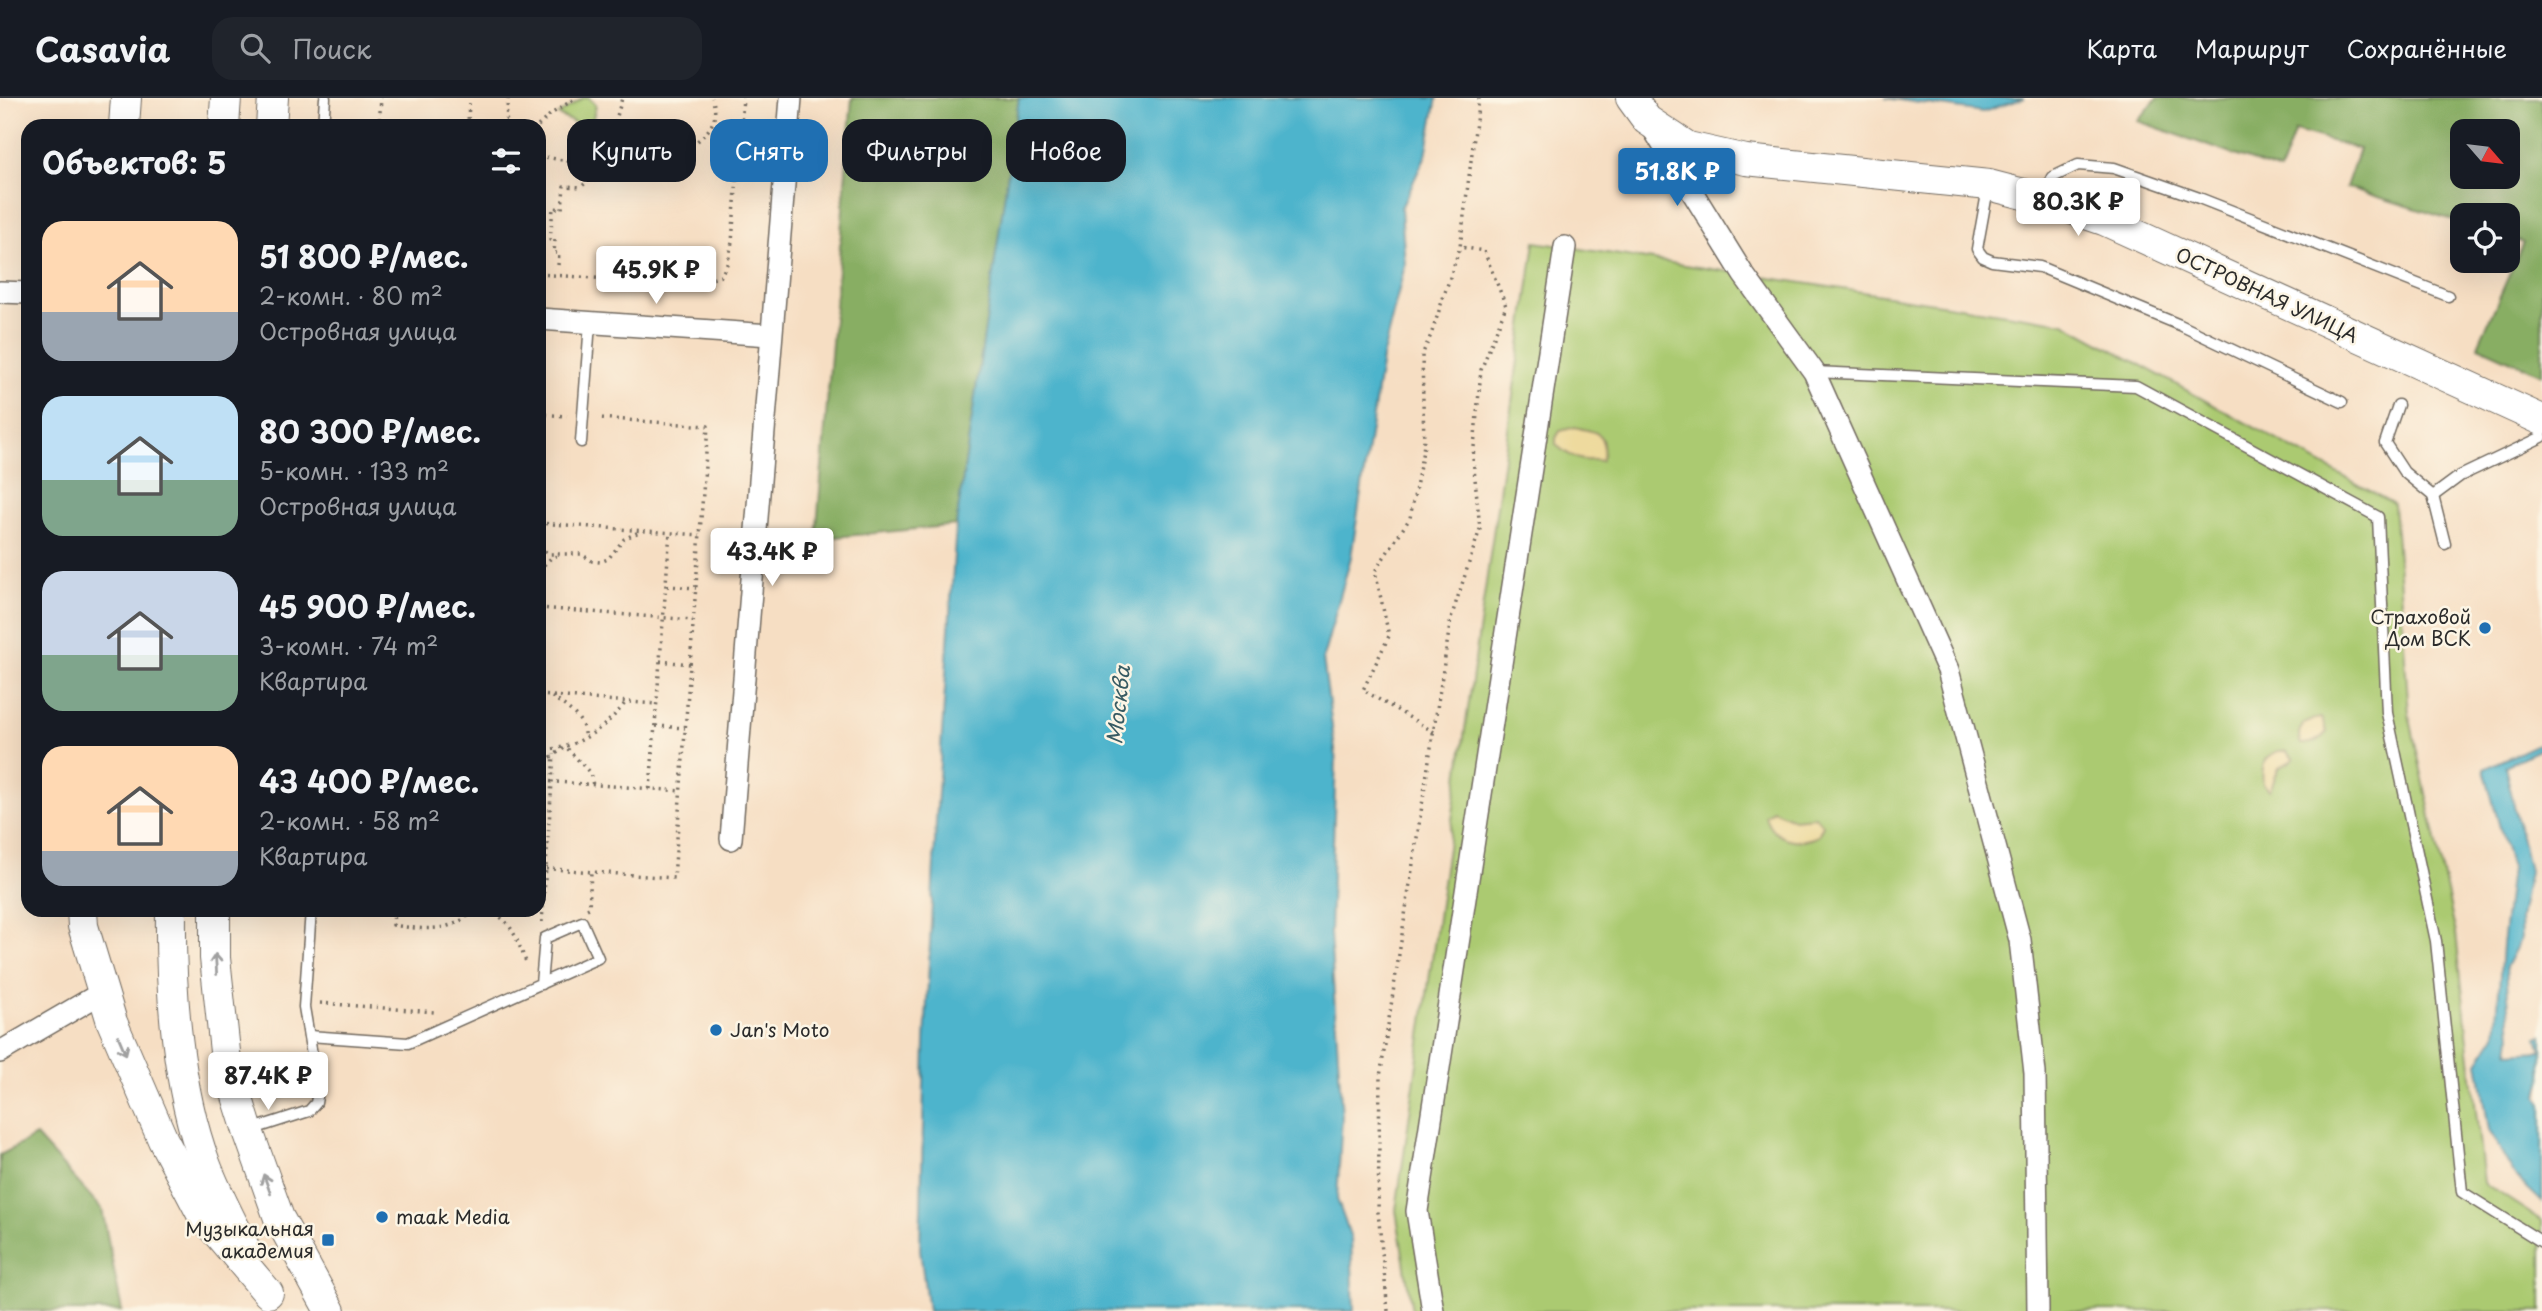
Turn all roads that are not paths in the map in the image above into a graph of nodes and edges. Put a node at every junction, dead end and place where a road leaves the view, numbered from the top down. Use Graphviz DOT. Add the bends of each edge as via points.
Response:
graph roads {
  1 [pos="126,98"];
  2 [pos="226,98"];
  3 [pos="273,98"];
  4 [pos="325,98"];
  5 [pos="791,98"];
  6 [pos="1639,109"];
  7 [pos="124,119"];
  8 [pos="224,119"];
  9 [pos="272,119"];
  10 [pos="324,119"];
  11 [pos="1989,185"];
  12 [pos="2043,199"];
  13 [pos="1565,247"];
  14 [pos="0,292"];
  15 [pos="21,293"];
  16 [pos="2448,296"];
  17 [pos="546,320"];
  18 [pos="590,323"];
  19 [pos="771,335"];
  20 [pos="1814,372"];
  21 [pos="2342,402"];
  22 [pos="2398,405"];
  23 [pos="2542,421"];
  24 [pos="2542,437"];
  25 [pos="581,442"];
  26 [pos="2433,496"];
  27 [pos="2445,544"];
  28 [pos="732,839"];
  29 [pos="82,917"];
  30 [pos="171,917"];
  31 [pos="215,917"];
  32 [pos="310,917"];
  33 [pos="541,984"];
  34 [pos="103,992"];
  35 [pos="309,1036"];
  36 [pos="0,1052"];
  37 [pos="248,1131"];
  38 [pos="2542,1242"];
  39 [pos="273,1302"];
  40 [pos="330,1311"];
  41 [pos="1433,1311"];
  42 [pos="2038,1311"];
  1 -- 7 [label="street"];
  2 -- 8 [label="street"];
  3 -- 9 [label="street"];
  4 -- 10 [label="lane"];
  5 -- 19 [label="street"];
  6 -- 11 [label="street, ОСТРОВНАЯ УЛИЦА" via="1688,147 1746,160"];
  6 -- 20 [label="street" via="1742,274"];
  11 -- 12 [label="street, ОСТРОВНАЯ УЛИЦА"];
  11 -- 21 [label="lane" via="1977,249 1983,257 2040,267 2180,325"];
  12 -- 16 [label="lane" via="2053,177 2078,165 2114,168"];
  12 -- 23 [label="street, ОСТРОВНАЯ УЛИЦА" via="2104,220"];
  13 -- 41 [label="street" via="1417,1212"];
  14 -- 15 [label="street"];
  17 -- 18 [label="street"];
  18 -- 19 [label="street"];
  18 -- 25 [label="lane"];
  19 -- 28 [label="street"];
  20 -- 38 [label="lane" via="2136,386 2378,517 2387,713 2436,941 2462,1192"];
  20 -- 42 [label="street" via="1948,670 2020,940 2035,1073"];
  22 -- 26 [label="lane" via="2385,443 2404,472"];
  24 -- 26 [label="lane" via="2460,476"];
  26 -- 27 [label="lane"];
  29 -- 34 [label="street"];
  30 -- 39 [label="street" via="181,1064 192,1124 205,1165"];
  37 -- 31 [label="street, one-way" via="226,1061"];
  32 -- 35 [label="lane" via="304,1002"];
  33 -- 33 [label="lane" via="545,938 582,922 598,958"];
  33 -- 35 [label="lane" via="408,1044"];
  34 -- 36 [label="street"];
  34 -- 39 [label="street, one-way" via="163,1140 202,1216"];
  35 -- 37 [label="lane" via="316,1103 309,1111"];
  40 -- 37 [label="street, one-way" via="279,1218"];
}
